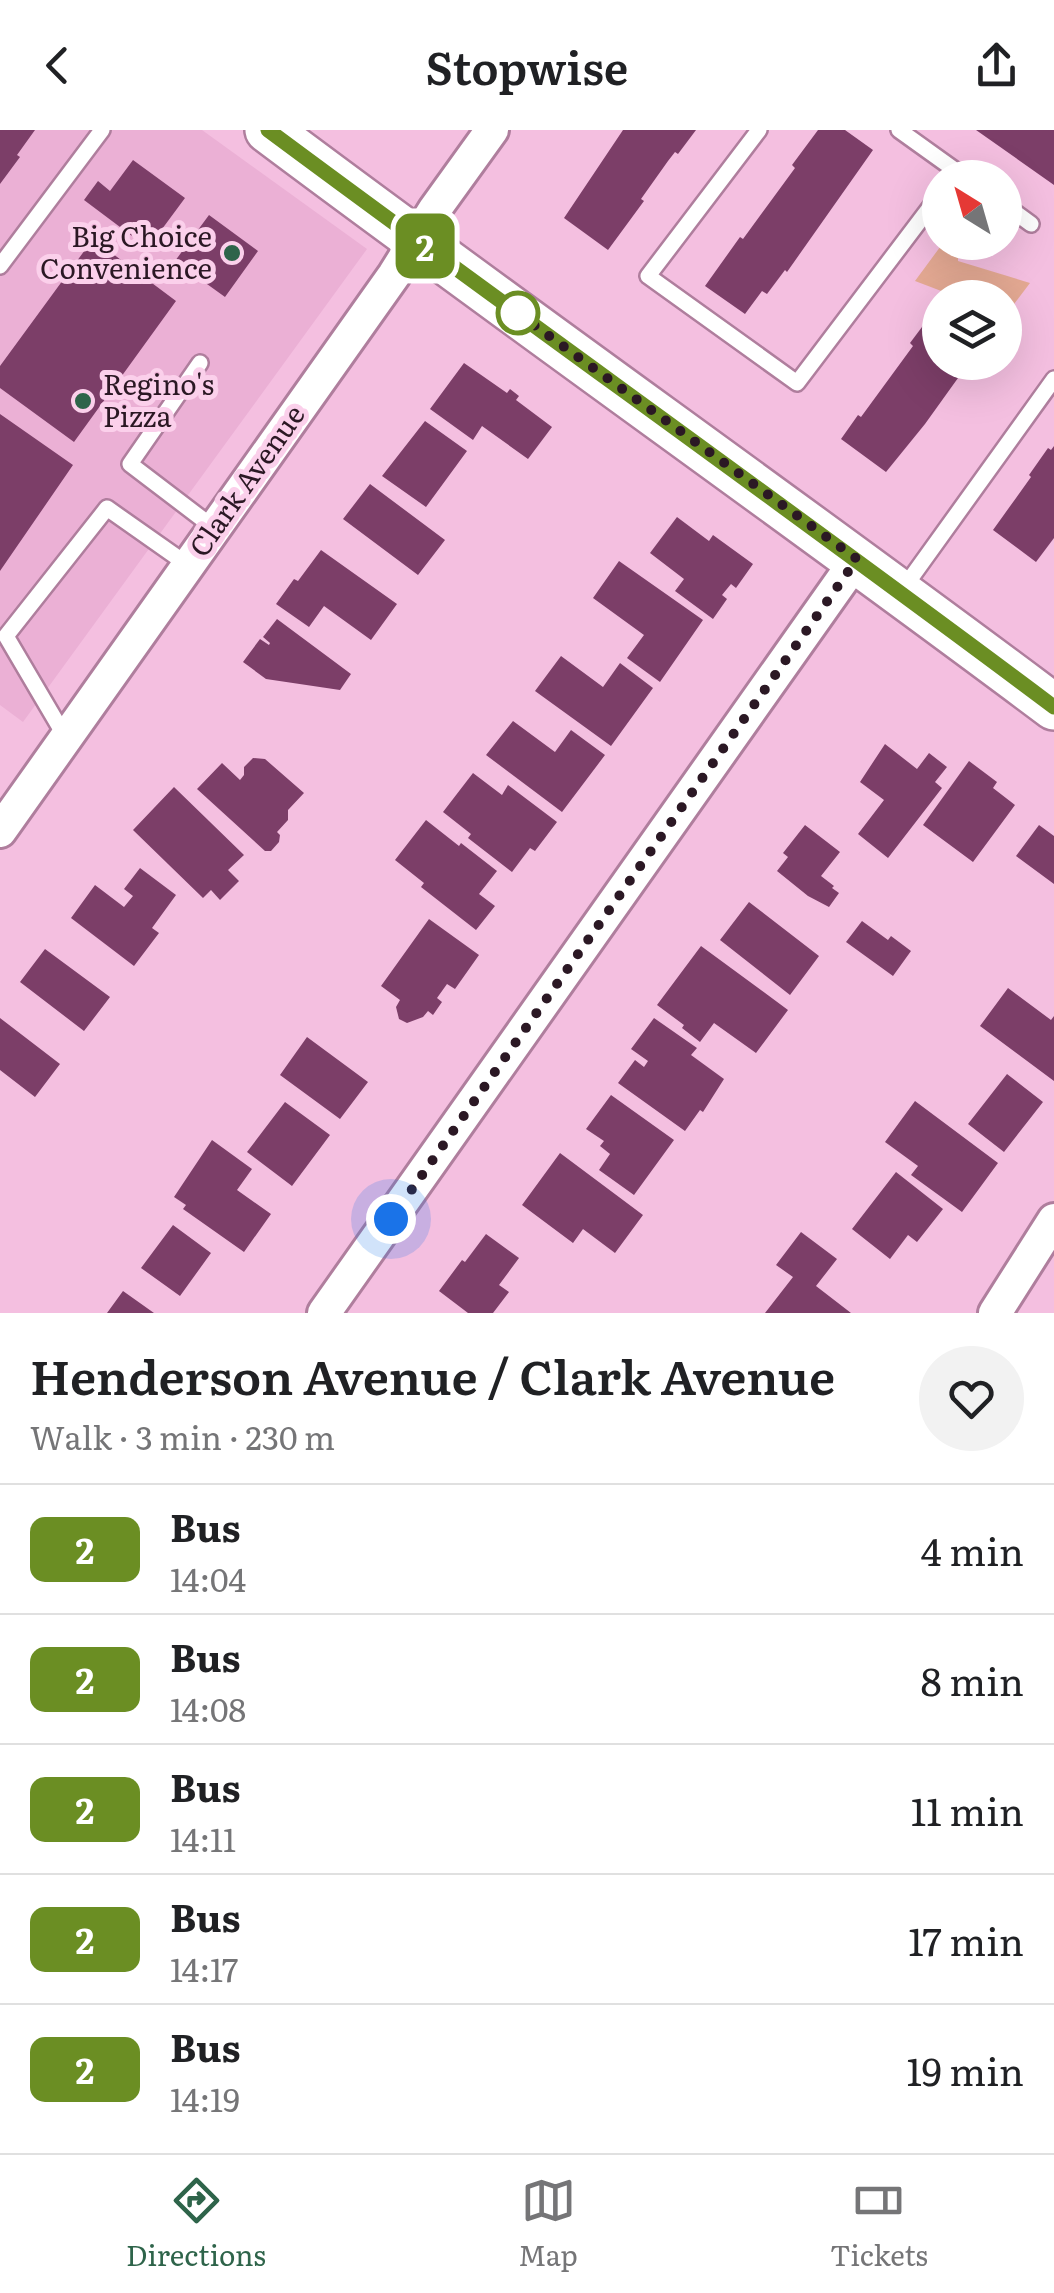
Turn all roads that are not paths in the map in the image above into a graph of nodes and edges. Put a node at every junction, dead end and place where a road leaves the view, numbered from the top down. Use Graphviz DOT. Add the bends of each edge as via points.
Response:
graph roads {
  1 [pos="102,130"];
  2 [pos="268,130"];
  3 [pos="492,130"];
  4 [pos="759,130"];
  5 [pos="898,130"];
  6 [pos="938,160"];
  7 [pos="922,218"];
  8 [pos="1022,218"];
  9 [pos="1031,224"];
  10 [pos="416,240"];
  11 [pos="0,266"];
  12 [pos="200,363"];
  13 [pos="1054,378"];
  14 [pos="214,528"];
  15 [pos="857,559"];
  16 [pos="188,565"];
  17 [pos="901,592"];
  18 [pos="3,634"];
  19 [pos="1054,707"];
  20 [pos="66,738"];
  21 [pos="0,830"];
  22 [pos="1054,1220"];
  23 [pos="1054,1254"];
  24 [pos="324,1313"];
  25 [pos="997,1313"];
  1 -- 11 [label="lane"];
  2 -- 10 [label="street"];
  3 -- 10 [label="street, Clark Avenue"];
  4 -- 7 [label="lane" via="648,276 797,383"];
  5 -- 6 [label="lane"];
  8 -- 9 [label="lane"];
  10 -- 14 [label="street, Clark Avenue"];
  10 -- 15 [label="street"];
  12 -- 14 [label="lane" via="130,464"];
  13 -- 17 [label="lane"];
  14 -- 16 [label="street, Clark Avenue"];
  15 -- 17 [label="street"];
  15 -- 24 [label="street"];
  16 -- 18 [label="lane" via="107,508"];
  16 -- 20 [label="street, Clark Avenue"];
  17 -- 19 [label="street"];
  18 -- 20 [label="lane"];
  20 -- 21 [label="street, Clark Avenue"];
  22 -- 25 [label="street"];
  23 -- 25 [label="street"];
}
